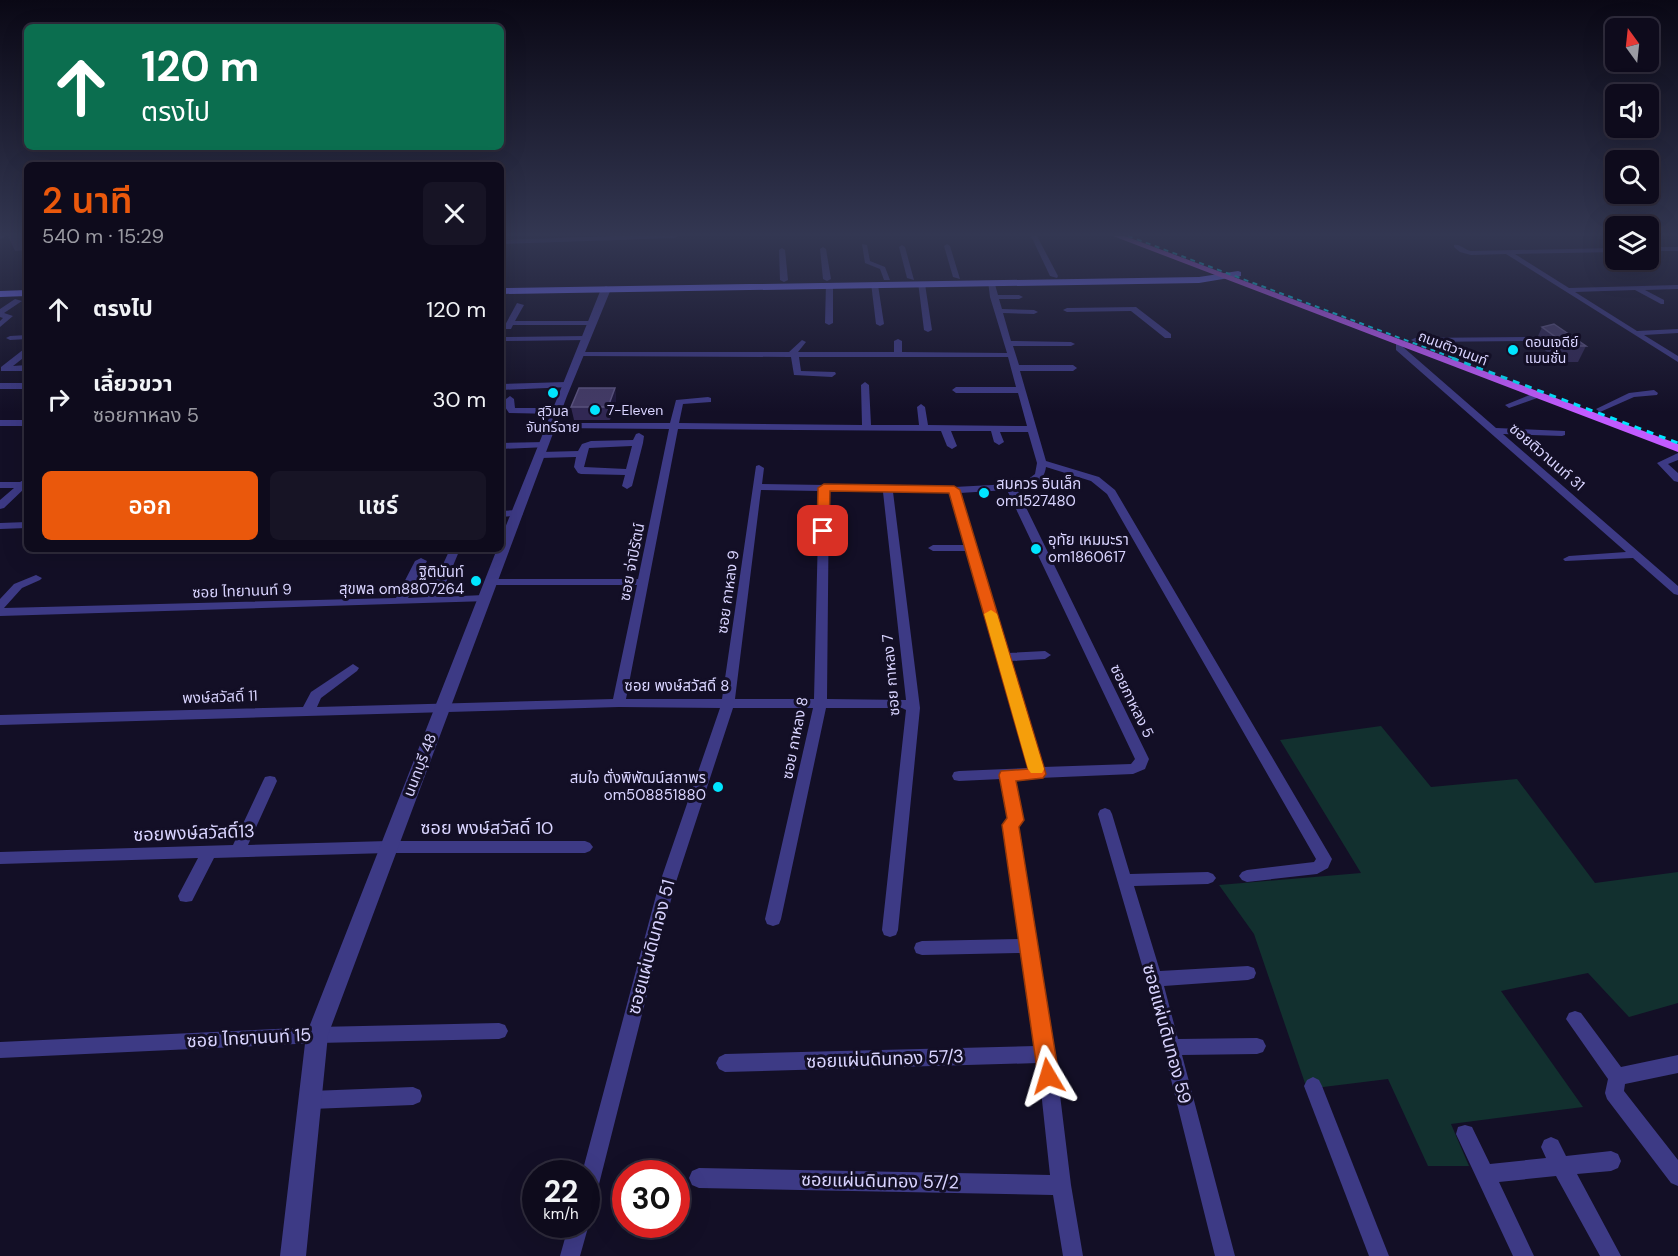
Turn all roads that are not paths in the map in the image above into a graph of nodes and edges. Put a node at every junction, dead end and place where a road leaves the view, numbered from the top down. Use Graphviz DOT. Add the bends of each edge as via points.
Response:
graph roads {
  1 [pos="604,295"];
  2 [pos="828,295"];
  3 [pos="875,295"];
  4 [pos="923,295"];
  5 [pos="1271,295"];
  6 [pos="1293,295"];
  7 [pos="1574,295"];
  8 [pos="1648,295"];
  9 [pos="994,297"];
  10 [pos="1019,297"];
  11 [pos="0,301"];
  12 [pos="22,301"];
  13 [pos="1661,302"];
  14 [pos="520,305"];
  15 [pos="1067,310"];
  16 [pos="998,311"];
  17 [pos="1034,312"];
  18 [pos="0,313"];
  19 [pos="510,322"];
  20 [pos="592,323"];
  21 [pos="829,323"];
  22 [pos="0,324"];
  23 [pos="880,324"];
  24 [pos="928,330"];
  25 [pos="1678,332"];
  26 [pos="1635,333"];
  27 [pos="504,335"];
  28 [pos="1168,336"];
  29 [pos="24,337"];
  30 [pos="585,338"];
  31 [pos="10,339"];
  32 [pos="504,339"];
  33 [pos="1536,339"];
  34 [pos="1415,340"];
  35 [pos="898,341"];
  36 [pos="802,342"];
  37 [pos="1007,343"];
  38 [pos="1399,343"];
  39 [pos="1071,344"];
  40 [pos="24,353"];
  41 [pos="793,355"];
  42 [pos="898,355"];
  43 [pos="1010,356"];
  44 [pos="578,357"];
  45 [pos="1678,360"];
  46 [pos="603,361"];
  47 [pos="24,368"];
  48 [pos="1014,368"];
  49 [pos="1073,368"];
  50 [pos="2,369"];
  51 [pos="832,374"];
  52 [pos="865,385"];
  53 [pos="0,386"];
  54 [pos="24,386"];
  55 [pos="566,386"];
  56 [pos="504,387"];
  57 [pos="956,390"];
  58 [pos="1020,390"];
  59 [pos="1654,393"];
  60 [pos="1537,395"];
  61 [pos="510,399"];
  62 [pos="708,400"];
  63 [pos="1509,405"];
  64 [pos="921,407"];
  65 [pos="1600,409"];
  66 [pos="557,411"];
  67 [pos="0,423"];
  68 [pos="24,423"];
  69 [pos="552,425"];
  70 [pos="675,427"];
  71 [pos="867,428"];
  72 [pos="924,428"];
  73 [pos="945,429"];
  74 [pos="995,429"];
  75 [pos="1032,429"];
  76 [pos="1494,430"];
  77 [pos="1562,433"];
  78 [pos="1678,438"];
  79 [pos="999,442"];
  80 [pos="504,446"];
  81 [pos="952,446"];
  82 [pos="1678,448"];
  83 [pos="543,450"];
  84 [pos="582,454"];
  85 [pos="1678,456"];
  86 [pos="1042,463"];
  87 [pos="759,468"];
  88 [pos="631,472"];
  89 [pos="1676,476"];
  90 [pos="24,483"];
  91 [pos="24,484"];
  92 [pos="0,485"];
  93 [pos="627,486"];
  94 [pos="758,487"];
  95 [pos="1011,487"];
  96 [pos="824,488"];
  97 [pos="888,489"];
  98 [pos="954,490"];
  99 [pos="0,506"];
  100 [pos="518,513"];
  101 [pos="504,514"];
  102 [pos="24,525"];
  103 [pos="0,526"];
  104 [pos="933,548"];
  105 [pos="971,548"];
  106 [pos="504,549"];
  107 [pos="454,552"];
  108 [pos="503,552"];
  109 [pos="1635,555"];
  110 [pos="1569,559"];
  111 [pos="421,561"];
  112 [pos="36,578"];
  113 [pos="491,582"];
  114 [pos="644,582"];
  115 [pos="1678,592"];
  116 [pos="484,599"];
  117 [pos="400,601"];
  118 [pos="432,601"];
  119 [pos="0,606"];
  120 [pos="0,612"];
  121 [pos="1044,655"];
  122 [pos="1004,657"];
  123 [pos="353,668"];
  124 [pos="728,702"];
  125 [pos="620,703"];
  126 [pos="820,705"];
  127 [pos="441,707"];
  128 [pos="913,708"];
  129 [pos="308,711"];
  130 [pos="0,720"];
  131 [pos="1038,774"];
  132 [pos="1007,775"];
  133 [pos="959,776"];
  134 [pos="270,781"];
  135 [pos="1105,814"];
  136 [pos="585,847"];
  137 [pos="388,848"];
  138 [pos="237,852"];
  139 [pos="209,853"];
  140 [pos="0,858"];
  141 [pos="1247,876"];
  142 [pos="1208,878"];
  143 [pos="1125,880"];
  144 [pos="186,896"];
  145 [pos="773,919"];
  146 [pos="890,930"];
  147 [pos="1029,946"];
  148 [pos="922,948"];
  149 [pos="1248,973"];
  150 [pos="1154,979"];
  151 [pos="1575,1018"];
  152 [pos="499,1031"];
  153 [pos="317,1035"];
  154 [pos="1257,1046"];
  155 [pos="1171,1047"];
  156 [pos="0,1050"];
  157 [pos="1046,1054"];
  158 [pos="725,1064"];
  159 [pos="1678,1064"];
  160 [pos="1617,1077"];
  161 [pos="1313,1086"];
  162 [pos="413,1096"];
  163 [pos="311,1100"];
  164 [pos="1465,1134"];
  165 [pos="1551,1147"];
  166 [pos="595,1160"];
  167 [pos="1611,1161"];
  168 [pos="1562,1166"];
  169 [pos="1484,1174"];
  170 [pos="1678,1176"];
  171 [pos="699,1178"];
  172 [pos="1061,1185"];
  173 [pos="575,1238"];
  174 [pos="293,1256"];
  175 [pos="570,1256"];
  176 [pos="1073,1256"];
  177 [pos="1225,1256"];
  178 [pos="1379,1256"];
  179 [pos="1524,1256"];
  180 [pos="1611,1256"];
  1 -- 20 [label="street, นนทบุรี 48"];
  2 -- 21 [label="street"];
  3 -- 23 [label="street"];
  4 -- 24 [label="street"];
  5 -- 38 [label="main road, ถนนติวานนท์"];
  6 -- 34 [label="main road, ถนนติวานนท์"];
  7 -- 26 [label="street"];
  8 -- 13 [label="street"];
  9 -- 10 [label="street"];
  9 -- 16 [label="street"];
  11 -- 12 [label="main road"];
  12 -- 18 [label="street"];
  14 -- 19 [label="street"];
  15 -- 28 [label="street" via="1133,309"];
  16 -- 17 [label="street"];
  16 -- 37 [label="street"];
  18 -- 22 [label="street" via="9,316"];
  19 -- 20 [label="street"];
  19 -- 27 [label="street"];
  20 -- 30 [label="street, นนทบุรี 48"];
  25 -- 26 [label="street"];
  26 -- 45 [label="street"];
  29 -- 31 [label="street"];
  30 -- 32 [label="street"];
  30 -- 44 [label="street, นนทบุรี 48"];
  33 -- 34 [label="street"];
  34 -- 65 [label="main road, ถนนติวานนท์"];
  35 -- 42 [label="street"];
  36 -- 41 [label="street"];
  37 -- 39 [label="street"];
  37 -- 43 [label="street"];
  38 -- 60 [label="main road, ถนนติวานนท์"];
  38 -- 76 [label="street, ซอยติวานนท์ 31" via="1399,348"];
  40 -- 50 [label="street"];
  41 -- 42 [label="street"];
  41 -- 44 [label="street"];
  41 -- 51 [label="street" via="797,373"];
  42 -- 43 [label="street"];
  43 -- 48 [label="street"];
  44 -- 46 [label="street"];
  44 -- 55 [label="street, นนทบุรี 48"];
  47 -- 50 [label="street"];
  48 -- 49 [label="street"];
  48 -- 58 [label="street"];
  52 -- 71 [label="street"];
  53 -- 54 [label="street"];
  55 -- 56 [label="street"];
  55 -- 66 [label="street, นนทบุรี 48"];
  57 -- 58 [label="street"];
  58 -- 75 [label="street"];
  59 -- 65 [label="street" via="1632,395"];
  60 -- 63 [label="street"];
  60 -- 82 [label="main road, ถนนติวานนท์"];
  61 -- 66 [label="street" via="512,411"];
  62 -- 70 [label="street, ซอย จ่าปิรัตน์" via="679,402"];
  64 -- 72 [label="street"];
  65 -- 78 [label="main road, ถนนติวานนท์"];
  66 -- 69 [label="street, นนทบุรี 48"];
  67 -- 68 [label="street"];
  69 -- 70 [label="street"];
  69 -- 83 [label="street, นนทบุรี 48"];
  70 -- 71 [label="street"];
  70 -- 114 [label="street, ซอย จ่าปิรัตน์"];
  71 -- 72 [label="street"];
  72 -- 73 [label="street"];
  73 -- 74 [label="street"];
  73 -- 81 [label="street"];
  74 -- 75 [label="street"];
  74 -- 79 [label="street"];
  75 -- 86 [label="street"];
  76 -- 77 [label="street"];
  76 -- 109 [label="street, ซอยติวานนท์ 31"];
  80 -- 83 [label="street"];
  83 -- 84 [label="street"];
  83 -- 100 [label="street, นนทบุรี 48"];
  84 -- 88 [label="street" via="581,471"];
  84 -- 88 [label="street" via="586,444 639,439"];
  85 -- 89 [label="street" via="1662,463"];
  86 -- 95 [label="street" via="1040,475 1029,483"];
  86 -- 141 [label="street" via="1095,479 1111,492 1323,859 1317,868"];
  87 -- 94 [label="street, ซอย กาหลง 9"];
  88 -- 93 [label="street"];
  90 -- 92 [label="street"];
  91 -- 99 [label="street"];
  94 -- 96 [label="street"];
  94 -- 124 [label="street, ซอย กาหลง 9"];
  95 -- 98 [label="street"];
  95 -- 131 [label="street, ซอยกาหลง 5" via="1142,759 1133,769"];
  96 -- 97 [label="street"];
  96 -- 126 [label="street, ซอย กาหลง 8"];
  97 -- 98 [label="street"];
  97 -- 128 [label="street, ซอย กาหลง 7"];
  98 -- 105 [label="street"];
  100 -- 101 [label="street"];
  100 -- 106 [label="street, นนทบุรี 48"];
  102 -- 103 [label="street"];
  104 -- 105 [label="street"];
  105 -- 122 [label="street"];
  107 -- 118 [label="street"];
  108 -- 113 [label="street, นนทบุรี 48"];
  109 -- 110 [label="street"];
  109 -- 115 [label="street, ซอยติวานนท์ 31"];
  111 -- 117 [label="street"];
  112 -- 119 [label="street" via="18,586"];
  113 -- 114 [label="street"];
  113 -- 116 [label="street, นนทบุรี 48"];
  114 -- 125 [label="street, ซอย จ่าปิรัตน์"];
  116 -- 118 [label="street, ซอย ไทยานนท์ 9"];
  116 -- 127 [label="street, นนทบุรี 48"];
  117 -- 118 [label="street, ซอย ไทยานนท์ 9"];
  117 -- 120 [label="street, ซอย ไทยานนท์ 9"];
  121 -- 122 [label="street"];
  122 -- 131 [label="street"];
  123 -- 129 [label="street" via="316,695"];
  124 -- 125 [label="street, ซอย พงษ์สวัสดิ์ 8"];
  124 -- 126 [label="street, ซอย พงษ์สวัสดิ์ 8"];
  124 -- 166 [label="street, ซอยแผ่นดินทอง 51" via="666,888"];
  125 -- 127 [label="street, ซอย พงษ์สวัสดิ์ 8"];
  126 -- 128 [label="street, ซอย พงษ์สวัสดิ์ 8" via="903,704"];
  126 -- 145 [label="street, ซอย กาหลง 8"];
  127 -- 129 [label="street, พงษ์สวัสดิ์ 11"];
  127 -- 137 [label="street, นนทบุรี 48"];
  128 -- 146 [label="street, ซอย กาหลง 7"];
  129 -- 130 [label="street, พงษ์สวัสดิ์ 11"];
  131 -- 132 [label="street, ซอยกาหลง 5"];
  132 -- 133 [label="street, ซอยกาหลง 5"];
  132 -- 147 [label="street" via="1015,820 1010,825"];
  134 -- 138 [label="street"];
  135 -- 143 [label="street, ซอยแผ่นดินทอง 59"];
  136 -- 137 [label="street, ซอย พงษ์สวัสดิ์ 10"];
  137 -- 138 [label="street, ซอยพงษ์สวัสดิ์13"];
  137 -- 153 [label="street, นนทบุรี 48"];
  138 -- 139 [label="street, ซอยพงษ์สวัสดิ์13"];
  139 -- 140 [label="street, ซอยพงษ์สวัสดิ์13"];
  139 -- 144 [label="street"];
  142 -- 143 [label="street"];
  143 -- 150 [label="street, ซอยแผ่นดินทอง 59"];
  147 -- 148 [label="street"];
  147 -- 157 [label="street"];
  149 -- 150 [label="street"];
  150 -- 155 [label="street, ซอยแผ่นดินทอง 59"];
  151 -- 160 [label="street"];
  152 -- 153 [label="street, ซอย ไทยานนท์ 15"];
  153 -- 156 [label="street, ซอย ไทยานนท์ 15"];
  153 -- 163 [label="street, นนทบุรี 48"];
  154 -- 155 [label="street"];
  155 -- 177 [label="street, ซอยแผ่นดินทอง 59"];
  157 -- 158 [label="street, ซอยแผ่นดินทอง 57/3"];
  157 -- 172 [label="street"];
  159 -- 160 [label="street"];
  160 -- 170 [label="street" via="1614,1093"];
  161 -- 178 [label="street"];
  162 -- 163 [label="street"];
  163 -- 174 [label="street, นนทบุรี 48"];
  164 -- 169 [label="street"];
  165 -- 168 [label="street"];
  167 -- 168 [label="street"];
  168 -- 169 [label="street"];
  168 -- 180 [label="street"];
  169 -- 179 [label="street"];
  171 -- 172 [label="street, ซอยแผ่นดินทอง 57/2"];
  172 -- 176 [label="street"];
  173 -- 175 [label="street"];
}
